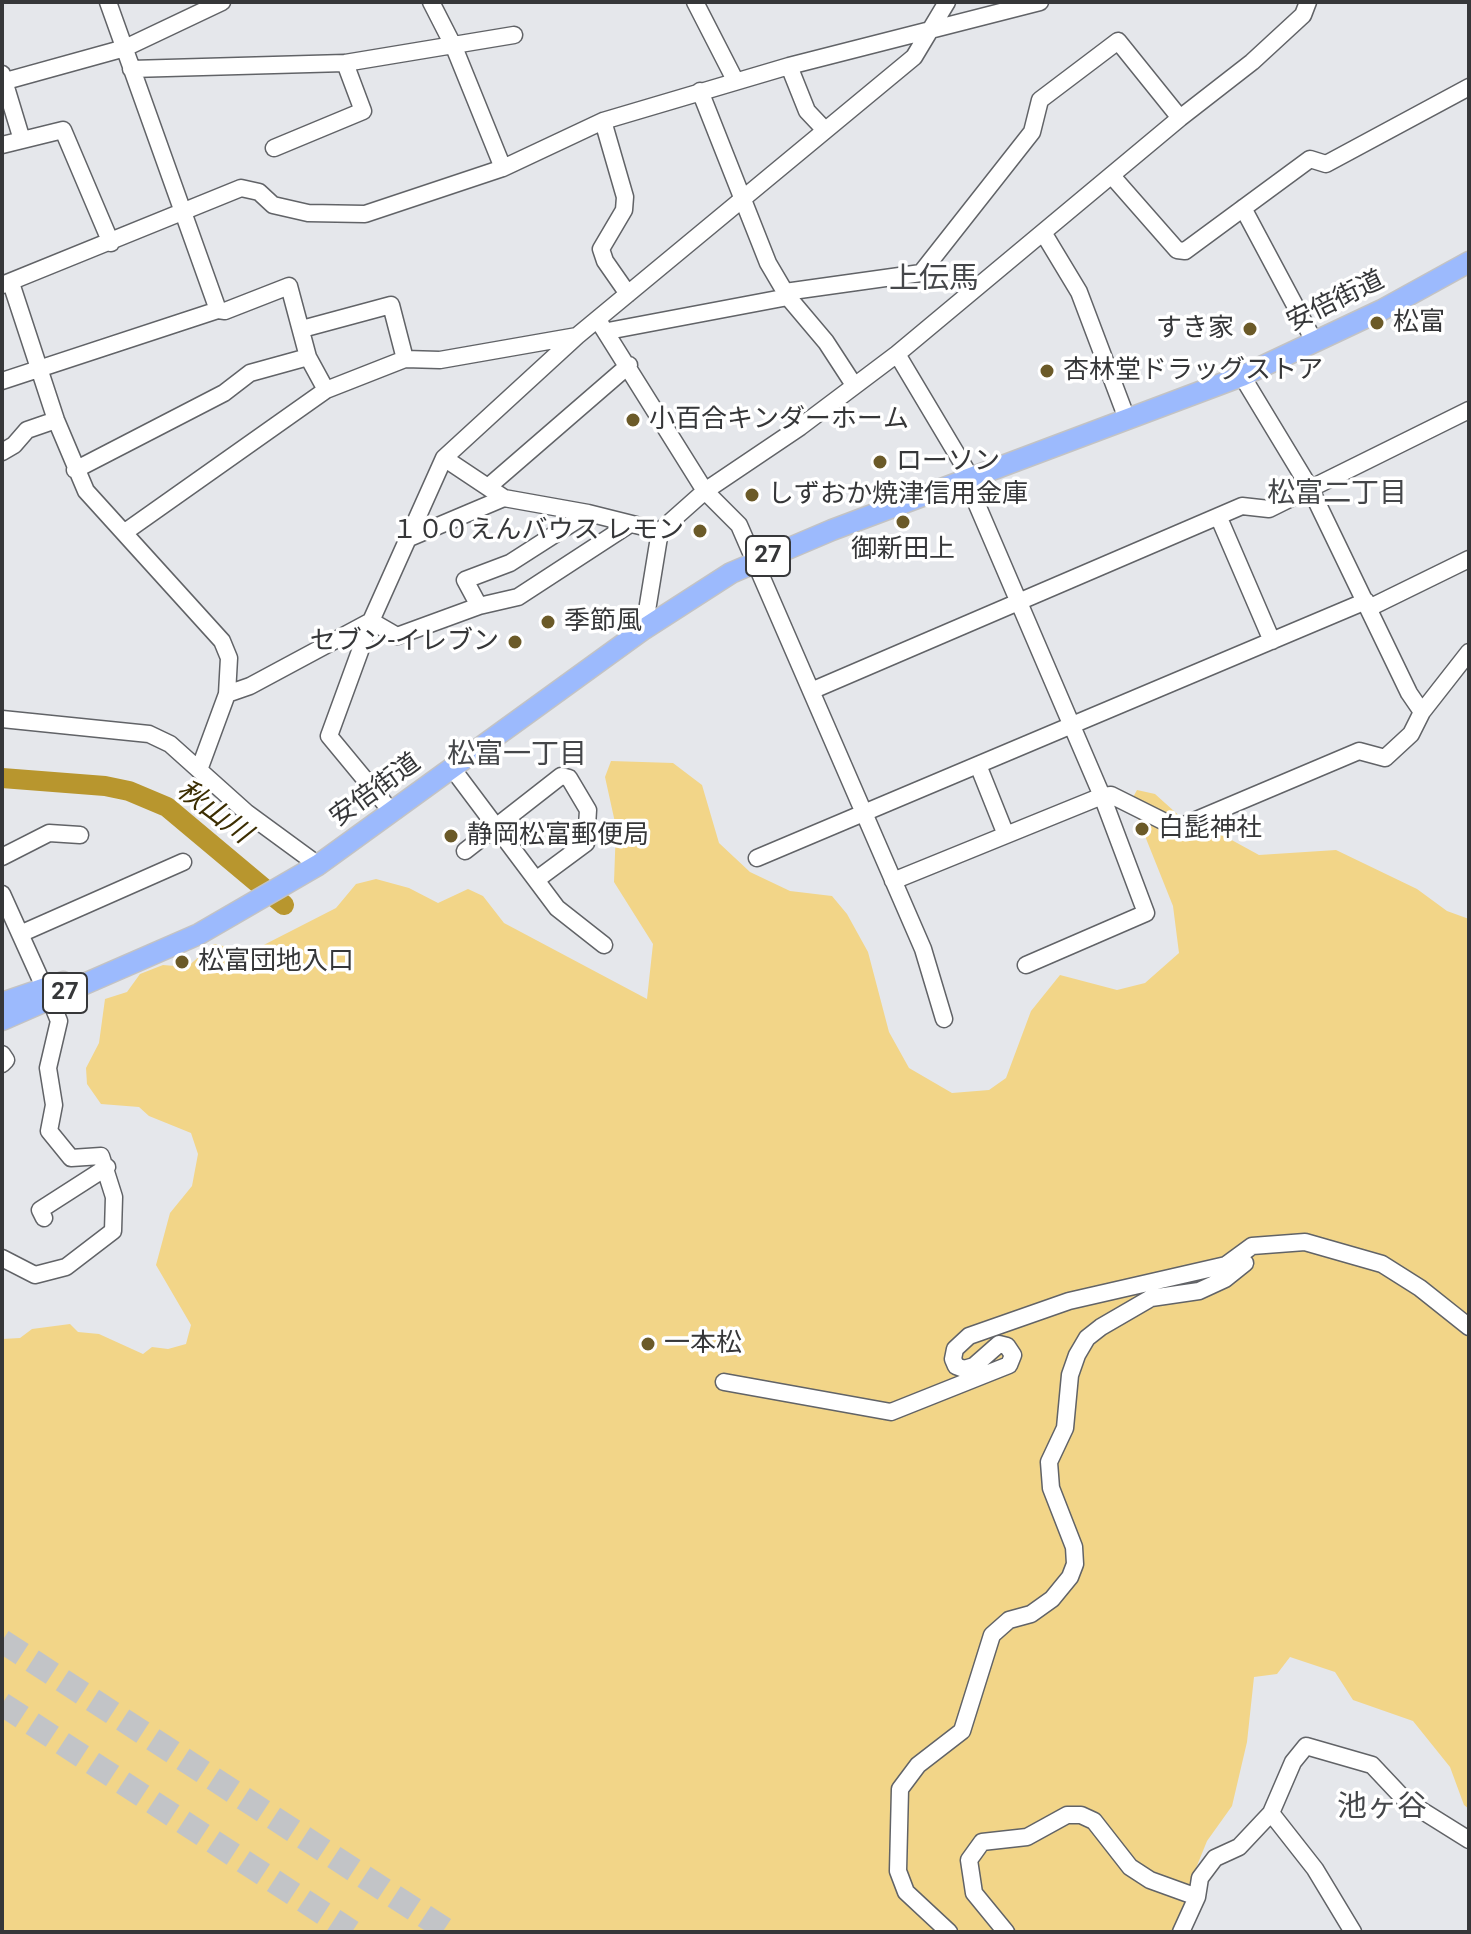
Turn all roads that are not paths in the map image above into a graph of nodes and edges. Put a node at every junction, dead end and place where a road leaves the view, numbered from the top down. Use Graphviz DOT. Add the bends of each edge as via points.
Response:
graph roads {
  1 [pos="108,2"];
  2 [pos="222,2"];
  3 [pos="431,2"];
  4 [pos="695,2"];
  5 [pos="947,2"];
  6 [pos="1039,2"];
  7 [pos="1308,2"];
  8 [pos="204,6"];
  9 [pos="930,28"];
  10 [pos="514,35"];
  11 [pos="454,47"];
  12 [pos="125,48"];
  13 [pos="345,63"];
  14 [pos="789,66"];
  15 [pos="131,69"];
  16 [pos="3,79"];
  17 [pos="735,80"];
  18 [pos="1469,87"];
  19 [pos="700,91"];
  20 [pos="1180,118"];
  21 [pos="603,121"];
  22 [pos="824,129"];
  23 [pos="22,140"];
  24 [pos="2,145"];
  25 [pos="274,148"];
  26 [pos="503,168"];
  27 [pos="1112,176"];
  28 [pos="743,199"];
  29 [pos="1243,208"];
  30 [pos="181,212"];
  31 [pos="1044,234"];
  32 [pos="111,243"];
  33 [pos="1469,262"];
  34 [pos="7,284"];
  35 [pos="628,294"];
  36 [pos="786,294"];
  37 [pos="218,310"];
  38 [pos="603,325"];
  39 [pos="302,329"];
  40 [pos="577,336"];
  41 [pos="1314,341"];
  42 [pos="897,354"];
  43 [pos="308,357"];
  44 [pos="405,359"];
  45 [pos="629,365"];
  46 [pos="40,369"];
  47 [pos="1242,376"];
  48 [pos="2,381"];
  49 [pos="854,385"];
  50 [pos="326,390"];
  51 [pos="1469,410"];
  52 [pos="1127,419"];
  53 [pos="56,420"];
  54 [pos="27,430"];
  55 [pos="2,439"];
  56 [pos="2,452"];
  57 [pos="444,458"];
  58 [pos="75,470"];
  59 [pos="969,478"];
  60 [pos="488,487"];
  61 [pos="1311,490"];
  62 [pos="705,491"];
  63 [pos="504,498"];
  64 [pos="588,513"];
  65 [pos="1219,518"];
  66 [pos="630,524"];
  67 [pos="660,531"];
  68 [pos="125,532"];
  69 [pos="407,539"];
  70 [pos="1469,559"];
  71 [pos="755,561"];
  72 [pos="1019,603"];
  73 [pos="1367,605"];
  74 [pos="479,606"];
  75 [pos="371,621"];
  76 [pos="644,629"];
  77 [pos="1272,641"];
  78 [pos="1469,652"];
  79 [pos="811,691"];
  80 [pos="227,694"];
  81 [pos="1422,712"];
  82 [pos="2,719"];
  83 [pos="1072,725"];
  84 [pos="978,765"];
  85 [pos="452,768"];
  86 [pos="199,770"];
  87 [pos="1102,796"];
  88 [pos="391,811"];
  89 [pos="863,813"];
  90 [pos="496,827"];
  91 [pos="80,835"];
  92 [pos="1006,835"];
  93 [pos="465,851"];
  94 [pos="2,857"];
  95 [pos="757,858"];
  96 [pos="183,862"];
  97 [pos="318,865"];
  98 [pos="536,880"];
  99 [pos="893,881"];
  100 [pos="3,901"];
  101 [pos="20,934"];
  102 [pos="604,945"];
  103 [pos="1026,965"];
  104 [pos="47,993"];
  105 [pos="2,1003"];
  106 [pos="944,1019"];
  107 [pos="2,1020"];
  108 [pos="2,1054"];
  109 [pos="2,1064"];
  110 [pos="107,1167"];
  111 [pos="44,1218"];
  112 [pos="1264,1247"];
  113 [pos="2,1258"];
  114 [pos="1469,1327"];
  115 [pos="724,1382"];
  116 [pos="1271,1813"];
  117 [pos="1469,1840"];
  118 [pos="1197,1897"];
  119 [pos="949,1932"];
  120 [pos="1006,1932"];
  121 [pos="1181,1932"];
  122 [pos="1353,1932"];
  1 -- 12 [label="street"];
  2 -- 8 [label="street"];
  3 -- 11 [label="street"];
  4 -- 17 [label="street"];
  5 -- 9 [label="street"];
  6 -- 9 [label="street"];
  7 -- 20 [label="street" via="1303,15 1252,62"];
  8 -- 12 [label="street"];
  9 -- 14 [label="street"];
  9 -- 22 [label="street" via="914,57"];
  10 -- 11 [label="street"];
  11 -- 13 [label="street"];
  11 -- 26 [label="street"];
  12 -- 15 [label="street"];
  12 -- 16 [label="street"];
  13 -- 15 [label="street"];
  13 -- 25 [label="street" via="363,111"];
  14 -- 17 [label="street"];
  14 -- 22 [label="street" via="807,111"];
  15 -- 30 [label="street"];
  16 -- 23 [label="street"];
  17 -- 19 [label="street"];
  18 -- 29 [label="street" via="1326,164 1310,159"];
  19 -- 21 [label="street"];
  19 -- 28 [label="street"];
  20 -- 27 [label="street"];
  20 -- 36 [label="street" via="1118,41 1040,100 1032,132 921,273"];
  21 -- 26 [label="street"];
  21 -- 35 [label="street" via="625,197 624,210 601,249"];
  22 -- 28 [label="street"];
  23 -- 24 [label="street"];
  23 -- 32 [label="street" via="63,130"];
  26 -- 30 [label="street" via="365,214 308,213 273,205 259,192 241,188"];
  27 -- 29 [label="street" via="1177,250 1185,251 1220,229"];
  27 -- 31 [label="street"];
  28 -- 35 [label="street"];
  28 -- 36 [label="street"];
  29 -- 41 [label="street"];
  30 -- 32 [label="street"];
  30 -- 37 [label="street"];
  31 -- 42 [label="street"];
  31 -- 52 [label="street" via="1079,292"];
  32 -- 34 [label="street"];
  33 -- 41 [label="main road, 安倍街道 / 27"];
  34 -- 46 [label="street"];
  35 -- 38 [label="street"];
  36 -- 38 [label="street"];
  36 -- 49 [label="street"];
  37 -- 39 [label="street" via="289,286"];
  37 -- 46 [label="street"];
  38 -- 40 [label="street"];
  38 -- 45 [label="street"];
  39 -- 43 [label="street"];
  39 -- 44 [label="street" via="391,305"];
  40 -- 44 [label="street" via="440,360"];
  40 -- 57 [label="street"];
  41 -- 47 [label="main road, 安倍街道 / 27"];
  42 -- 49 [label="street"];
  42 -- 59 [label="street"];
  43 -- 50 [label="street"];
  43 -- 58 [label="street" via="250,373 224,393"];
  44 -- 50 [label="street"];
  45 -- 60 [label="street"];
  45 -- 62 [label="street"];
  46 -- 48 [label="street"];
  46 -- 53 [label="street"];
  47 -- 52 [label="main road, 安倍街道 / 27"];
  47 -- 61 [label="street"];
  49 -- 62 [label="street"];
  50 -- 68 [label="street"];
  51 -- 61 [label="street"];
  52 -- 59 [label="main road, 安倍街道 / 27"];
  53 -- 54 [label="street"];
  53 -- 58 [label="street"];
  54 -- 55 [label="street"];
  54 -- 56 [label="street"];
  57 -- 60 [label="street"];
  57 -- 69 [label="street"];
  58 -- 68 [label="street" via="86,491"];
  59 -- 71 [label="main road, 安倍街道 / 27"];
  59 -- 72 [label="street"];
  60 -- 63 [label="street"];
  61 -- 65 [label="street" via="1269,509 1242,506"];
  61 -- 73 [label="street"];
  62 -- 67 [label="street"];
  62 -- 71 [label="street" via="739,525"];
  63 -- 64 [label="street"];
  63 -- 69 [label="street"];
  64 -- 66 [label="street"];
  64 -- 74 [label="street" via="510,563 465,580"];
  65 -- 72 [label="street"];
  65 -- 77 [label="street"];
  66 -- 67 [label="street"];
  66 -- 74 [label="street" via="518,597"];
  67 -- 76 [label="street"];
  68 -- 80 [label="street" via="222,641 231,670"];
  69 -- 75 [label="street"];
  70 -- 73 [label="street"];
  71 -- 76 [label="main road, 安倍街道 / 27"];
  71 -- 79 [label="street"];
  72 -- 79 [label="street"];
  72 -- 83 [label="street"];
  73 -- 77 [label="street"];
  73 -- 81 [label="street"];
  74 -- 75 [label="street" via="397,636"];
  75 -- 80 [label="street"];
  75 -- 88 [label="street" via="329,736"];
  76 -- 85 [label="main road, 安倍街道 / 27"];
  77 -- 83 [label="street"];
  78 -- 81 [label="street"];
  79 -- 89 [label="street"];
  80 -- 86 [label="street"];
  81 -- 87 [label="street" via="1411,734 1385,758 1359,751 1177,828 1111,795"];
  82 -- 86 [label="street" via="149,734 170,744"];
  83 -- 84 [label="street"];
  83 -- 87 [label="street"];
  84 -- 89 [label="street"];
  84 -- 92 [label="street"];
  85 -- 88 [label="main road, 安倍街道 / 27"];
  85 -- 90 [label="street"];
  86 -- 97 [label="street"];
  87 -- 92 [label="street"];
  87 -- 103 [label="street" via="1146,913"];
  88 -- 97 [label="main road, 安倍街道 / 27"];
  89 -- 95 [label="street"];
  89 -- 99 [label="street"];
  90 -- 93 [label="street"];
  90 -- 98 [label="street"];
  90 -- 98 [label="street" via="561,776 569,778 588,810 586,843"];
  91 -- 94 [label="street" via="49,833"];
  92 -- 99 [label="street"];
  96 -- 101 [label="street"];
  97 -- 104 [label="main road, 安倍街道 / 27" via="199,934 129,967"];
  98 -- 102 [label="street" via="557,908"];
  99 -- 106 [label="street" via="923,949"];
  100 -- 101 [label="street"];
  101 -- 104 [label="street"];
  104 -- 105 [label="main road, 安倍街道 / 27"];
  104 -- 107 [label="main road, 安倍街道 / 27"];
  104 -- 110 [label="street" via="59,1021 48,1068 54,1105 49,1131 71,1158 101,1156"];
  108 -- 109 [label="street"];
  110 -- 111 [label="street" via="40,1210"];
  110 -- 113 [label="street" via="114,1197 113,1231 66,1267 35,1275"];
  112 -- 114 [label="street" via="1305,1242 1382,1264"];
  112 -- 115 [label="street" via="1252,1246 1226,1265 1069,1301 969,1336 955,1349 956,1366 974,1366 999,1344 1013,1355 1009,1365 891,1412"];
  112 -- 119 [label="street" via="1225,1279 1199,1291 1151,1298 1087,1338 1077,1355 1065,1428 1049,1462 1051,1488 1074,1547 1070,1577 1052,1599 1031,1614 1009,1620 992,1635 962,1731 918,1765 900,1789 898,1871 906,1892"];
  116 -- 117 [label="street" via="1293,1762 1306,1746 1372,1765 1405,1800"];
  116 -- 118 [label="street" via="1239,1847 1215,1858 1200,1878"];
  116 -- 122 [label="street" via="1315,1869"];
  118 -- 120 [label="street" via="1150,1880 1130,1867 1094,1821 1067,1815 1027,1837 982,1842 969,1860 974,1893"];
  118 -- 121 [label="street"];
}
